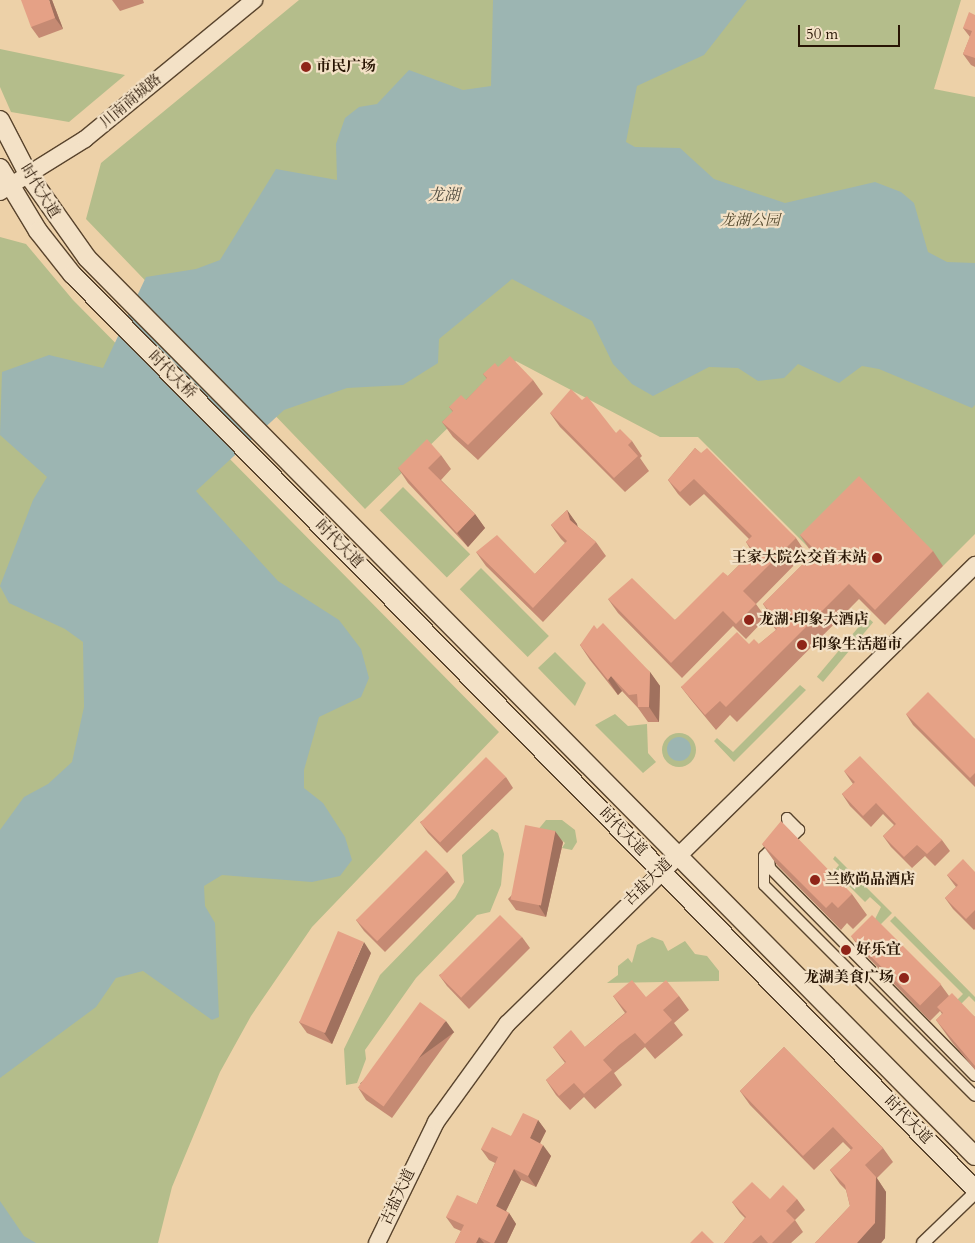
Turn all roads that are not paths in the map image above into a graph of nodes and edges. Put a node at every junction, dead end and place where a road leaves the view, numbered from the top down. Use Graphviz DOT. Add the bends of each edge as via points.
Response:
graph roads {
  1 [pos="254,0"];
  2 [pos="0,120"];
  3 [pos="0,168"];
  4 [pos="29,176"];
  5 [pos="5,189"];
  6 [pos="87,258"];
  7 [pos="72,274"];
  8 [pos="286,459"];
  9 [pos="271,476"];
  10 [pos="975,565"];
  11 [pos="677,854"];
  12 [pos="660,870"];
  13 [pos="975,1076"];
  14 [pos="975,1096"];
  15 [pos="975,1156"];
  16 [pos="975,1189"];
  17 [pos="975,1193"];
  18 [pos="377,1243"];
  19 [pos="923,1243"];
  1 -- 4 [label="street, 川南商城路" via="85,139"];
  2 -- 4 [label="main road, 时代大道"];
  3 -- 5 [label="main road, 时代大道"];
  4 -- 5 [label="street, 川南商城路"];
  4 -- 6 [label="main road, 时代大道"];
  5 -- 7 [label="main road, 时代大道"];
  6 -- 8 [label="main road, 时代大桥"];
  7 -- 9 [label="main road, 时代大桥"];
  8 -- 11 [label="main road, 时代大道"];
  9 -- 12 [label="main road, 时代大道"];
  10 -- 11 [label="street, 古盐大道"];
  11 -- 12 [label="street, 古盐大道"];
  11 -- 15 [label="main road, 时代大道"];
  12 -- 16 [label="main road, 时代大道"];
  12 -- 18 [label="street, 古盐大道" via="538,992 472,1066 415,1162"];
  13 -- 14 [label="street" via="770,868 769,859 799,830 787,818 789,831 764,856 764,885"];
  17 -- 19 [label="street"];
}
